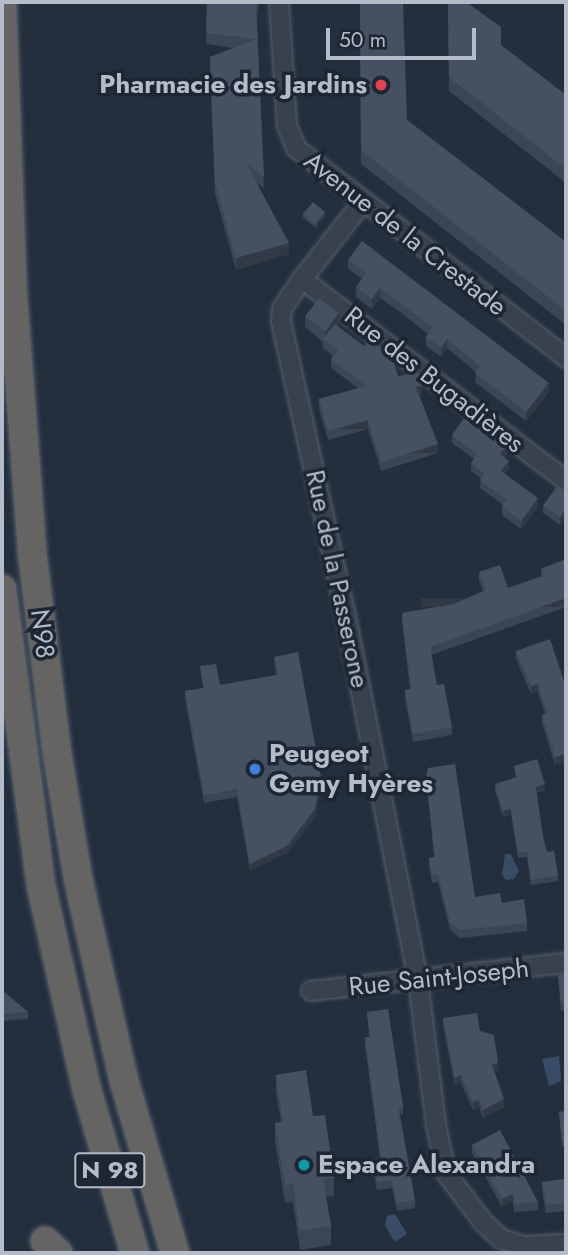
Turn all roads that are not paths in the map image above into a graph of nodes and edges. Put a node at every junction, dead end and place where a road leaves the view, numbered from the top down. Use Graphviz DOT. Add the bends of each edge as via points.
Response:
graph roads {
  1 [pos="2,2"];
  2 [pos="279,2"];
  3 [pos="362,203"];
  4 [pos="302,279"];
  5 [pos="566,358"];
  6 [pos="566,481"];
  7 [pos="2,589"];
  8 [pos="566,963"];
  9 [pos="418,980"];
  10 [pos="311,991"];
  11 [pos="566,1244"];
  12 [pos="135,1253"];
  13 [pos="175,1253"];
  1 -- 13 [label="highway, N98 / N 98" via="13,297 33,560 57,753 78,880 121,1069"];
  2 -- 3 [label="street, Avenue de la Crestade" via="289,138"];
  3 -- 4 [label="street, Rue de la Passerone"];
  3 -- 5 [label="street, Avenue de la Crestade"];
  4 -- 6 [label="street, Rue des Bugadières"];
  4 -- 9 [label="street, Rue de la Passerone" via="282,309 281,321 345,611"];
  7 -- 12 [label="highway, N 98" via="41,885 86,1087"];
  8 -- 9 [label="street, Rue Saint-Joseph"];
  9 -- 10 [label="street, Rue Saint-Joseph"];
  9 -- 11 [label="street, Rue de la Passerone" via="446,1173 477,1217 501,1239 524,1246"];
}
